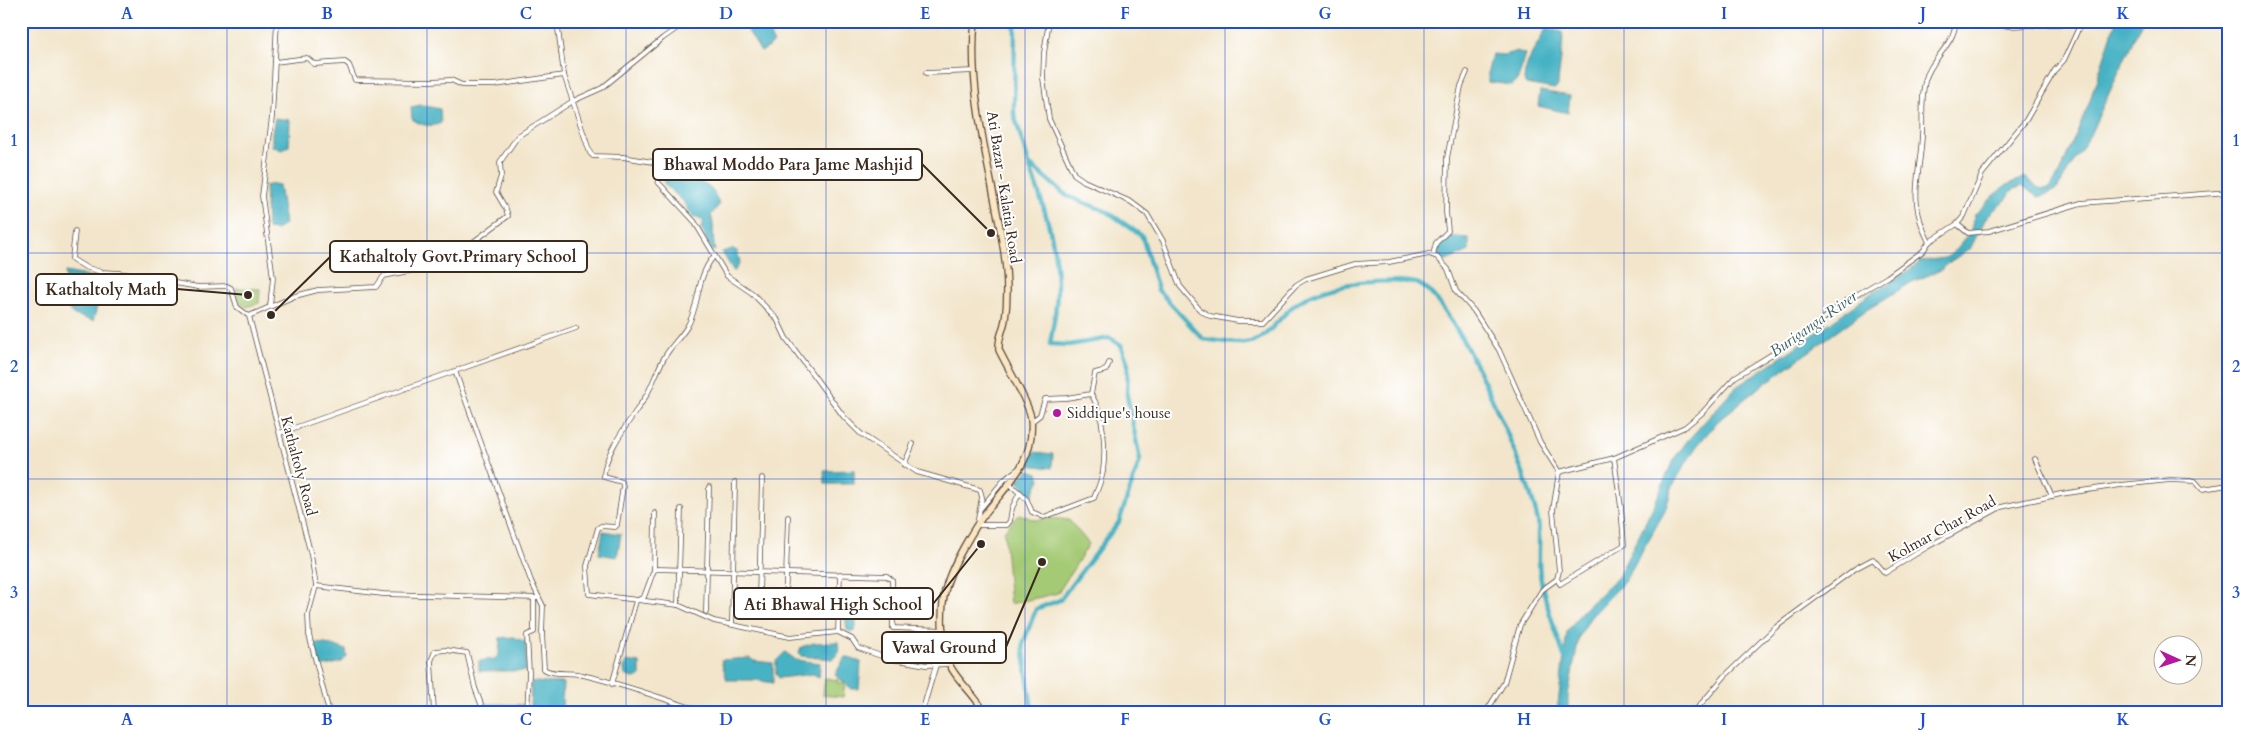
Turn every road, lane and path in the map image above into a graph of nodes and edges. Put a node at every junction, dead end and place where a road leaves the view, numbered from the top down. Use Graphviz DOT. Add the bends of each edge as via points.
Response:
graph roads {
  1 [pos="277,21"];
  2 [pos="558,21"];
  3 [pos="687,21"];
  4 [pos="975,21"];
  5 [pos="1049,21"];
  6 [pos="2082,22"];
  7 [pos="1956,23"];
  8 [pos="275,62"];
  9 [pos="974,71"];
  10 [pos="1467,72"];
  11 [pos="926,73"];
  12 [pos="564,75"];
  13 [pos="573,101"];
  14 [pos="2229,192"];
  15 [pos="1957,224"];
  16 [pos="75,231"];
  17 [pos="1929,242"];
  18 [pos="1433,255"];
  19 [pos="714,256"];
  20 [pos="270,306"];
  21 [pos="249,316"];
  22 [pos="576,328"];
  23 [pos="1109,363"];
  24 [pos="455,372"];
  25 [pos="1091,394"];
  26 [pos="1030,422"];
  27 [pos="280,433"];
  28 [pos="913,444"];
  29 [pos="1614,458"];
  30 [pos="2035,459"];
  31 [pos="904,465"];
  32 [pos="1022,465"];
  33 [pos="1559,472"];
  34 [pos="762,478"];
  35 [pos="735,482"];
  36 [pos="2229,484"];
  37 [pos="1011,485"];
  38 [pos="709,487"];
  39 [pos="1020,492"];
  40 [pos="2052,496"];
  41 [pos="681,509"];
  42 [pos="980,510"];
  43 [pos="655,512"];
  44 [pos="788,517"];
  45 [pos="977,525"];
  46 [pos="680,569"];
  47 [pos="654,570"];
  48 [pos="706,570"];
  49 [pos="733,571"];
  50 [pos="760,572"];
  51 [pos="786,572"];
  52 [pos="840,574"];
  53 [pos="1556,579"];
  54 [pos="316,586"];
  55 [pos="540,598"];
  56 [pos="534,599"];
  57 [pos="639,599"];
  58 [pos="759,599"];
  59 [pos="678,605"];
  60 [pos="785,607"];
  61 [pos="706,612"];
  62 [pos="732,624"];
  63 [pos="944,630"];
  64 [pos="838,632"];
  65 [pos="949,664"];
  66 [pos="936,665"];
  67 [pos="612,684"];
  68 [pos="329,712"];
  69 [pos="434,712"];
  70 [pos="484,712"];
  71 [pos="527,712"];
  72 [pos="704,712"];
  73 [pos="922,712"];
  74 [pos="984,712"];
  75 [pos="1486,712"];
  76 [pos="1694,712"];
  1 -- 8 [label="street"];
  2 -- 12 [label="street"];
  3 -- 13 [label="street" via="602,88"];
  4 -- 9 [label="main road, Ati Bazar - Kalatia Road"];
  5 -- 18 [label="street" via="1043,78 1049,119 1074,174 1131,202 1147,214 1163,241 1180,286 1200,310 1210,316 1238,321 1263,321 1296,285 1306,279 1355,264"];
  6 -- 7 [label="street" via="2009,26"];
  6 -- 15 [label="street" via="2064,60 2026,120 1982,174 1964,216"];
  7 -- 17 [label="street" via="1952,38 1930,69 1925,82 1915,198"];
  8 -- 12 [label="street" via="307,58 314,64 346,62 354,80 450,80 462,85 510,84"];
  8 -- 20 [label="street" via="262,196 272,278"];
  9 -- 11 [label="street"];
  9 -- 26 [label="main road, Ati Bazar - Kalatia Road" via="1004,254 1006,305 1005,322 998,339 999,350 1026,405"];
  10 -- 18 [label="street" via="1461,86 1447,158 1448,231 1436,242"];
  12 -- 13 [label="street"];
  13 -- 19 [label="street" via="593,156 623,157 656,164 658,182 694,221"];
  13 -- 20 [label="street" via="518,136 500,162 501,176 496,192 508,213 505,220 457,254 423,268 384,276 376,287 318,290"];
  14 -- 15 [label="street" via="2081,203 1989,231 1968,233"];
  15 -- 17 [label="street"];
  16 -- 21 [label="street" via="72,259 85,267 198,287 227,286 231,288 237,307"];
  17 -- 29 [label="street" via="1923,251 1887,277 1735,377 1685,427"];
  18 -- 33 [label="street" via="1448,269 1456,291 1474,311 1499,350 1540,442"];
  19 -- 31 [label="street" via="727,276 752,293 777,318 786,338 844,418"];
  19 -- 57 [label="street" via="702,273 688,326 664,357 604,470 604,477 622,482 624,486 617,525 615,528 598,528 587,566 589,594"];
  20 -- 21 [label="street"];
  21 -- 27 [label="street, Kathaltoly Road"];
  22 -- 24 [label="street"];
  23 -- 25 [label="street" via="1106,370 1095,373"];
  24 -- 27 [label="street"];
  24 -- 55 [label="street"];
  25 -- 26 [label="street" via="1045,399 1040,415"];
  25 -- 39 [label="street" via="1099,413 1103,438 1103,473 1094,498 1044,517 1032,512"];
  26 -- 32 [label="main road, Ati Bazar - Kalatia Road" via="1028,451"];
  27 -- 54 [label="street, Kathaltoly Road"];
  28 -- 31 [label="street"];
  29 -- 33 [label="street"];
  29 -- 53 [label="street" via="1624,545 1560,584"];
  30 -- 40 [label="street"];
  31 -- 42 [label="street" via="917,472 980,490"];
  32 -- 37 [label="main road, Ati Bazar - Kalatia Road"];
  32 -- 42 [label="street" via="1004,480"];
  33 -- 53 [label="street" via="1553,510 1559,571"];
  34 -- 50 [label="street"];
  35 -- 49 [label="street"];
  36 -- 40 [label="street, Kolmar Char Road" via="2201,488 2195,481 2170,480"];
  37 -- 39 [label="street"];
  37 -- 45 [label="main road, Ati Bazar - Kalatia Road"];
  38 -- 48 [label="street"];
  39 -- 45 [label="street" via="1007,526"];
  40 -- 76 [label="street, Kolmar Char Road" via="2001,507 1885,573 1873,559 1856,568 1776,627 1725,676"];
  41 -- 46 [label="street"];
  42 -- 45 [label="street"];
  43 -- 47 [label="street"];
  44 -- 51 [label="street"];
  45 -- 63 [label="main road" via="945,588"];
  46 -- 47 [label="street"];
  46 -- 48 [label="street"];
  46 -- 59 [label="street"];
  47 -- 57 [label="street" via="644,596"];
  48 -- 49 [label="street"];
  48 -- 61 [label="street"];
  49 -- 50 [label="street"];
  49 -- 62 [label="street"];
  50 -- 51 [label="street"];
  50 -- 58 [label="street"];
  51 -- 52 [label="street"];
  51 -- 60 [label="street"];
  52 -- 63 [label="street" via="890,577 893,628"];
  52 -- 64 [label="street"];
  53 -- 75 [label="street" via="1542,590 1520,625 1504,683"];
  54 -- 56 [label="street" via="383,594"];
  54 -- 68 [label="street, Kathaltoly Road" via="308,615 309,636"];
  55 -- 56 [label="street"];
  55 -- 67 [label="street" via="543,606 544,669 581,674"];
  56 -- 71 [label="street" via="534,632 527,635"];
  57 -- 59 [label="street"];
  57 -- 67 [label="street"];
  59 -- 62 [label="street" via="714,621"];
  62 -- 64 [label="street" via="790,637"];
  63 -- 65 [label="main road"];
  64 -- 66 [label="street" via="852,639 858,648 887,658"];
  65 -- 66 [label="street"];
  65 -- 74 [label="main road"];
  66 -- 73 [label="street"];
  67 -- 72 [label="street"];
  69 -- 70 [label="street" via="431,661 436,652 446,650 467,653"];
}
